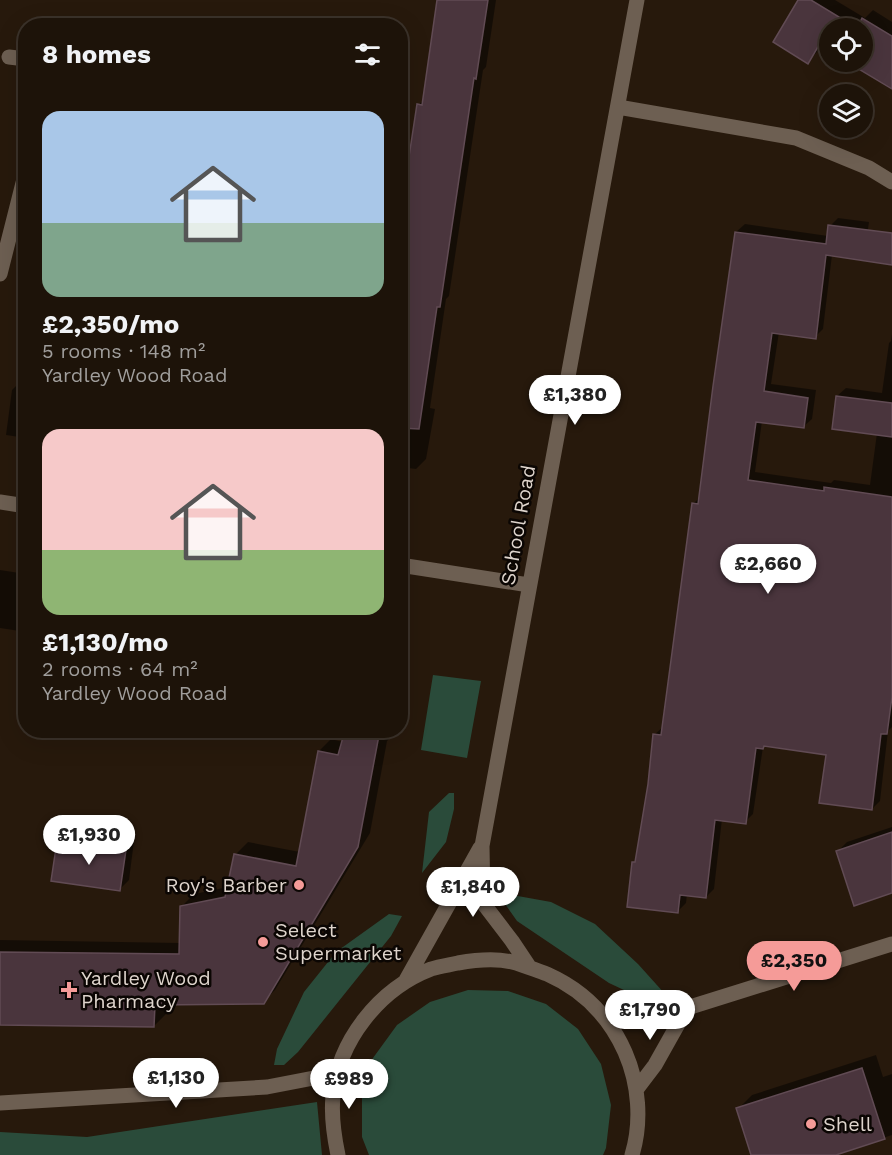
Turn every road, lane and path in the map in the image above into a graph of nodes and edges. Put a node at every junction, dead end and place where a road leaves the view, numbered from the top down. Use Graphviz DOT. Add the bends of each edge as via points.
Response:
graph roads {
  1 [pos="637,0"];
  2 [pos="9,57"];
  3 [pos="18,58"];
  4 [pos="618,107"];
  5 [pos="892,182"];
  6 [pos="18,203"];
  7 [pos="0,274"];
  8 [pos="0,502"];
  9 [pos="18,505"];
  10 [pos="408,566"];
  11 [pos="529,585"];
  12 [pos="482,846"];
  13 [pos="892,944"];
  14 [pos="530,968"];
  15 [pos="405,982"];
  16 [pos="687,1008"];
  17 [pos="606,1020"];
  18 [pos="340,1066"];
  19 [pos="636,1090"];
  20 [pos="0,1103"];
  21 [pos="633,1154"];
  22 [pos="338,1155"];
  1 -- 4 [label="street, School Road"];
  2 -- 3 [label="street"];
  4 -- 5 [label="street" via="796,138 869,168"];
  4 -- 11 [label="street, School Road"];
  6 -- 7 [label="street"];
  8 -- 9 [label="street"];
  10 -- 11 [label="street"];
  11 -- 12 [label="street, School Road"];
  12 -- 14 [label="street, School Road" via="483,903"];
  12 -- 15 [label="street, School Road"];
  13 -- 16 [label="street"];
  14 -- 15 [label="street" via="510,962 474,960 432,969"];
  14 -- 17 [label="street" via="582,994"];
  15 -- 18 [label="street" via="362,1022"];
  16 -- 17 [label="street"];
  16 -- 19 [label="street"];
  17 -- 19 [label="street" via="627,1056"];
  18 -- 20 [label="street" via="319,1077 267,1087"];
  18 -- 22 [label="street" via="333,1096"];
  19 -- 21 [label="street"];
}
